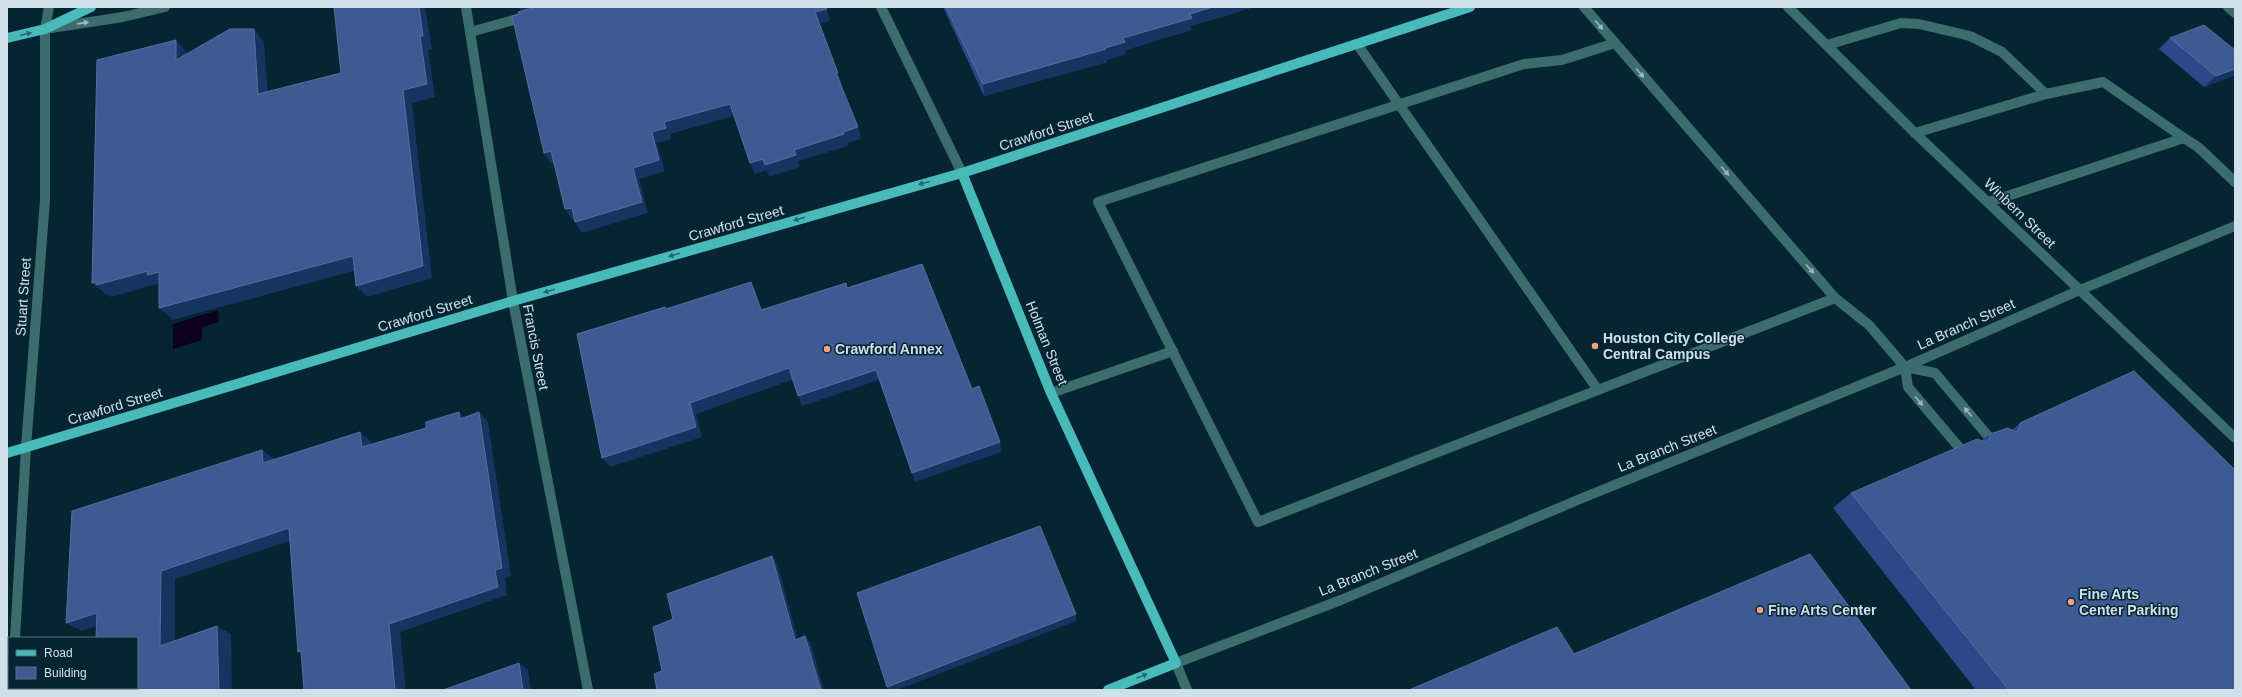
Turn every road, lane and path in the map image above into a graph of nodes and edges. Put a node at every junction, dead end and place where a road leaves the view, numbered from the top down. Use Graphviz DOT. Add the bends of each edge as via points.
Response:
graph roads {
  1 [pos="49,7"];
  2 [pos="91,7"];
  3 [pos="165,7"];
  4 [pos="466,7"];
  5 [pos="881,7"];
  6 [pos="1470,7"];
  7 [pos="1584,7"];
  8 [pos="1788,7"];
  9 [pos="2228,7"];
  10 [pos="2235,13"];
  11 [pos="532,15"];
  12 [pos="45,29"];
  13 [pos="470,32"];
  14 [pos="7,38"];
  15 [pos="1614,43"];
  16 [pos="1357,44"];
  17 [pos="1827,45"];
  18 [pos="2046,94"];
  19 [pos="1398,105"];
  20 [pos="1915,133"];
  21 [pos="2184,138"];
  22 [pos="962,173"];
  23 [pos="2235,182"];
  24 [pos="1989,202"];
  25 [pos="2235,226"];
  26 [pos="2080,290"];
  27 [pos="1835,298"];
  28 [pos="513,301"];
  29 [pos="1173,351"];
  30 [pos="1905,367"];
  31 [pos="1598,390"];
  32 [pos="1052,393"];
  33 [pos="2235,438"];
  34 [pos="1993,442"];
  35 [pos="26,447"];
  36 [pos="1963,452"];
  37 [pos="7,453"];
  38 [pos="15,637"];
  39 [pos="1176,663"];
  40 [pos="588,690"];
  41 [pos="1108,690"];
  42 [pos="1188,690"];
  1 -- 12 [label="street, Stuart Street"];
  2 -- 12 [label="main road"];
  12 -- 3 [label="street, one-way" via="123,17"];
  4 -- 13 [label="street, Francis Street"];
  5 -- 22 [label="street, Holman Street"];
  6 -- 16 [label="main road, Crawford Street"];
  7 -- 15 [label="street, one-way"];
  8 -- 17 [label="street, Winbern Street"];
  9 -- 10 [label="street"];
  11 -- 13 [label="street"];
  14 -- 12 [label="main road, one-way"];
  12 -- 35 [label="street, Stuart Street" via="45,200"];
  13 -- 28 [label="street, Francis Street"];
  15 -- 19 [label="street" via="1562,60 1524,64"];
  15 -- 27 [label="street, one-way"];
  16 -- 19 [label="street"];
  16 -- 22 [label="main road, Crawford Street"];
  17 -- 18 [label="street" via="1900,23 1919,24 1970,36 2002,52"];
  17 -- 20 [label="street, Winbern Street"];
  18 -- 20 [label="street"];
  18 -- 21 [label="street" via="2103,82"];
  19 -- 29 [label="street" via="1098,202"];
  19 -- 31 [label="street"];
  20 -- 24 [label="street, Winbern Street"];
  21 -- 23 [label="street" via="2198,147"];
  21 -- 24 [label="street"];
  22 -- 28 [label="main road, Crawford Street, one-way"];
  22 -- 32 [label="main road, Holman Street"];
  24 -- 26 [label="street, Winbern Street"];
  25 -- 26 [label="street, La Branch Street"];
  26 -- 30 [label="street, La Branch Street"];
  26 -- 33 [label="street, Winbern Street"];
  27 -- 30 [label="street" via="1869,325"];
  27 -- 31 [label="street"];
  28 -- 35 [label="main road, Crawford Street"];
  28 -- 40 [label="street, Francis Street"];
  29 -- 31 [label="street" via="1258,522"];
  29 -- 32 [label="street"];
  34 -- 30 [label="street, one-way" via="1935,373"];
  30 -- 36 [label="street, one-way" via="1908,387"];
  30 -- 39 [label="street, La Branch Street" via="1580,499 1341,600"];
  32 -- 39 [label="main road, Holman Street"];
  35 -- 37 [label="main road, Crawford Street"];
  35 -- 38 [label="street, Stuart Street"];
  41 -- 39 [label="main road, La Branch Street, one-way"];
  39 -- 42 [label="street, Holman Street"];
}
